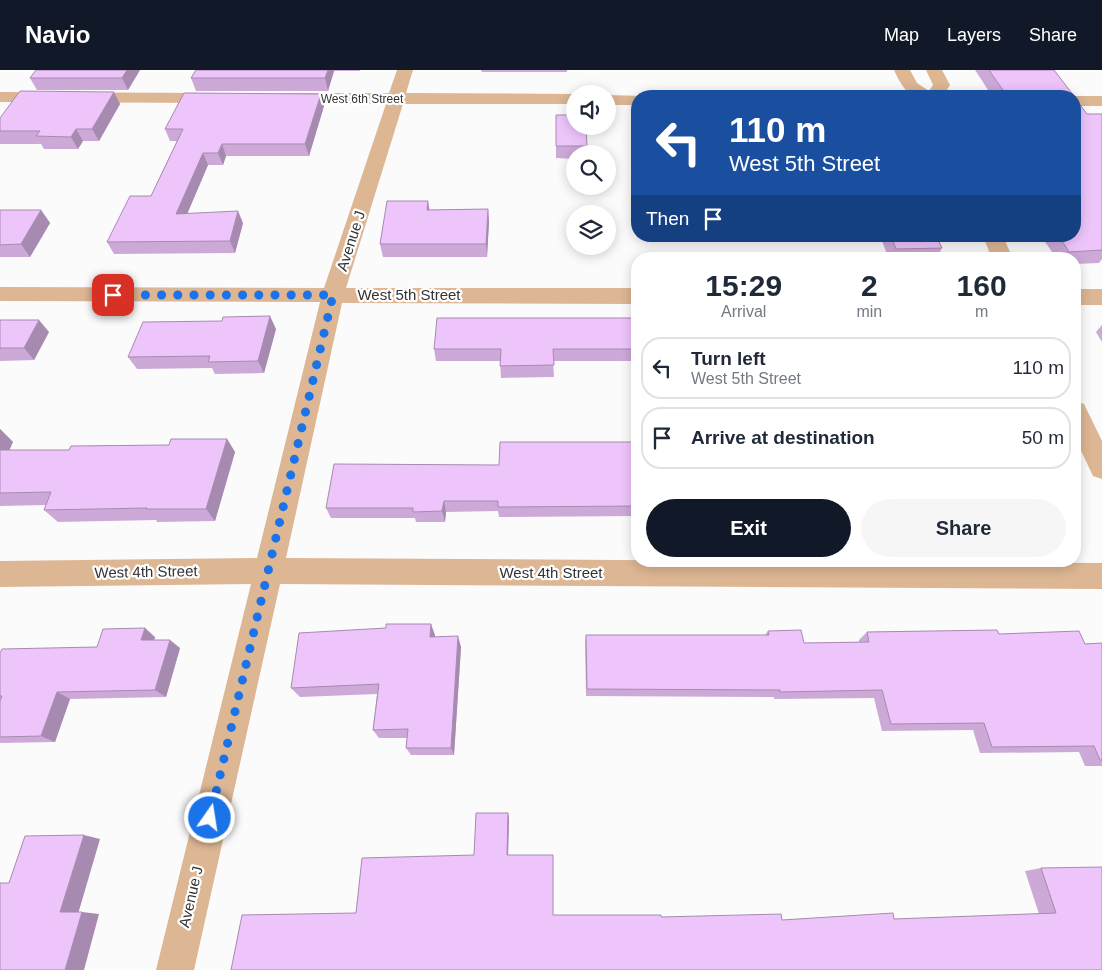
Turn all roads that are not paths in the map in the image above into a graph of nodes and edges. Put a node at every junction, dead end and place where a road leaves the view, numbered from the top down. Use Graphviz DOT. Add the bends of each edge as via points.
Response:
graph roads {
  1 [pos="405,70"];
  2 [pos="902,70"];
  3 [pos="934,70"];
  4 [pos="916,90"];
  5 [pos="938,90"];
  6 [pos="0,97"];
  7 [pos="238,98"];
  8 [pos="268,98"];
  9 [pos="397,99"];
  10 [pos="566,99"];
  11 [pos="616,100"];
  12 [pos="631,100"];
  13 [pos="1081,101"];
  14 [pos="1102,102"];
  15 [pos="0,294"];
  16 [pos="333,295"];
  17 [pos="631,296"];
  18 [pos="1081,297"];
  19 [pos="1102,297"];
  20 [pos="1081,424"];
  21 [pos="1102,468"];
  22 [pos="267,571"];
  23 [pos="0,574"];
  24 [pos="1102,576"];
  25 [pos="175,970"];
  1 -- 9 [label="street, Avenue J"];
  2 -- 4 [label="street" via="910,86"];
  3 -- 5 [label="street" via="942,85"];
  6 -- 7 [label="street"];
  8 -- 9 [label="street, West 6th Street"];
  9 -- 10 [label="street, West 6th Street"];
  9 -- 16 [label="street, Avenue J"];
  11 -- 12 [label="street"];
  13 -- 14 [label="street"];
  15 -- 16 [label="street, West 5th Street"];
  16 -- 17 [label="street, West 5th Street"];
  16 -- 22 [label="street, Avenue J"];
  18 -- 19 [label="street"];
  20 -- 21 [label="street"];
  22 -- 23 [label="street, West 4th Street"];
  22 -- 24 [label="street, West 4th Street"];
  22 -- 25 [label="street, Avenue J"];
}
